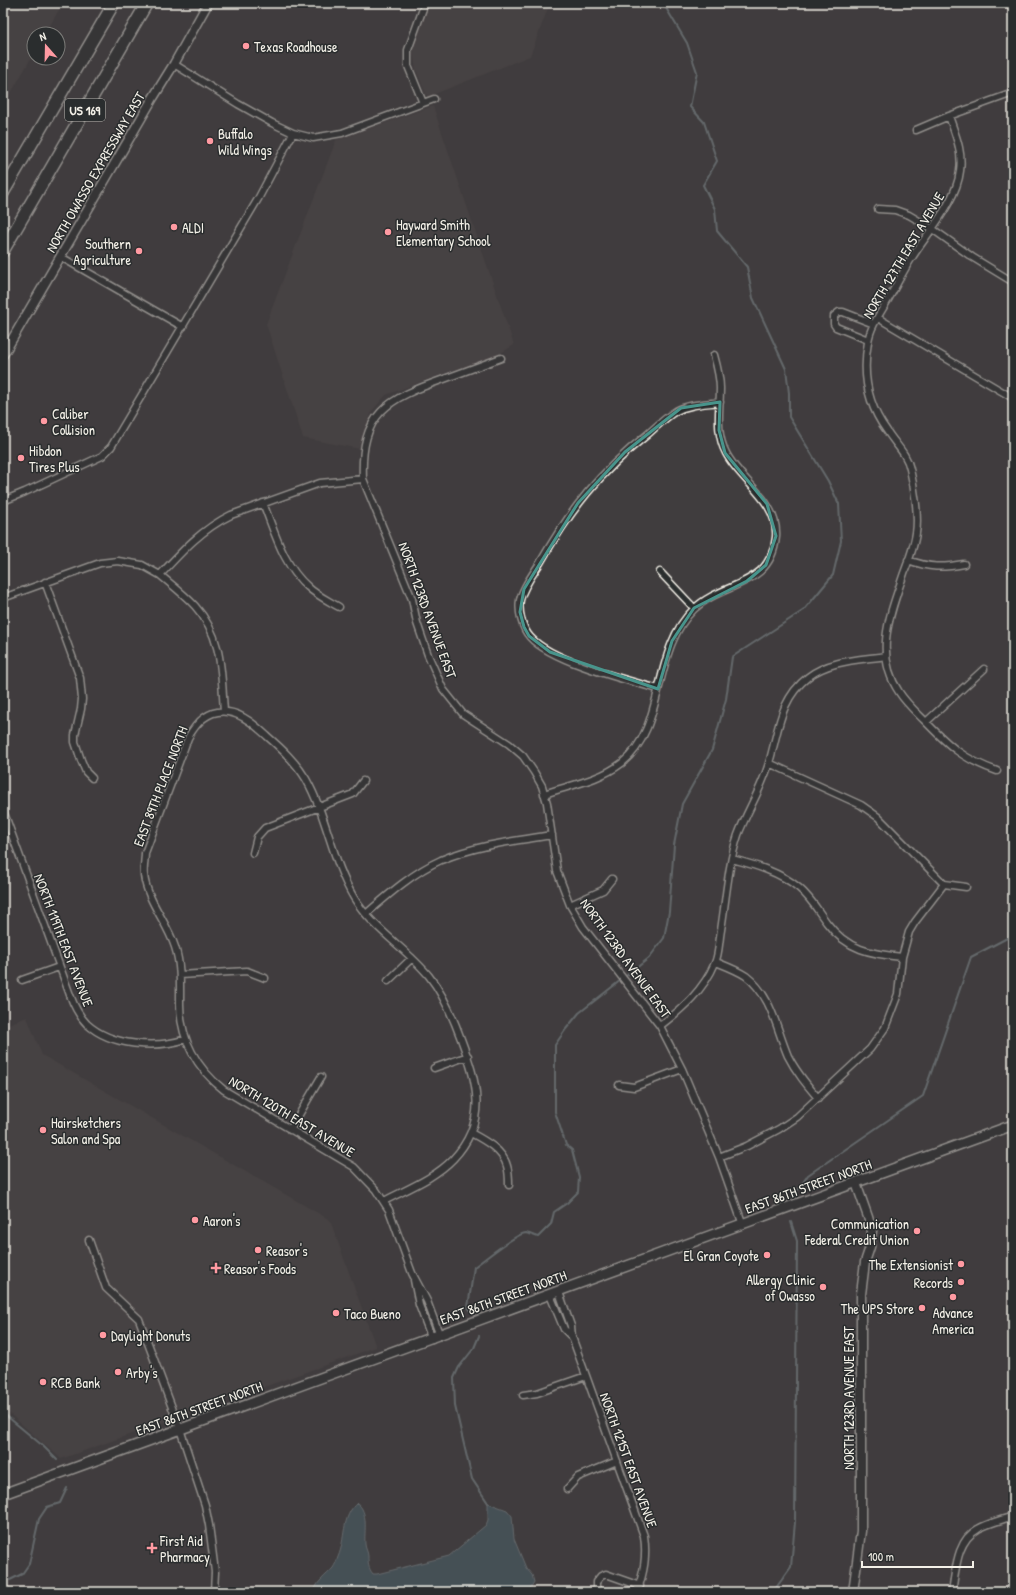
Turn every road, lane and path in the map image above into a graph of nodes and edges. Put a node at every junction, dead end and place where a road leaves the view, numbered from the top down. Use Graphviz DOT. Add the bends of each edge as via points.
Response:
graph roads {
  1 [pos="114,3"];
  2 [pos="147,3"];
  3 [pos="208,3"];
  4 [pos="425,3"];
  5 [pos="174,64"];
  6 [pos="1013,94"];
  7 [pos="434,100"];
  8 [pos="423,104"];
  9 [pos="949,116"];
  10 [pos="916,130"];
  11 [pos="293,133"];
  12 [pos="3,193"];
  13 [pos="878,209"];
  14 [pos="931,228"];
  15 [pos="3,251"];
  16 [pos="60,257"];
  17 [pos="1013,282"];
  18 [pos="878,318"];
  19 [pos="874,324"];
  20 [pos="183,326"];
  21 [pos="868,340"];
  22 [pos="3,355"];
  23 [pos="714,355"];
  24 [pos="501,358"];
  25 [pos="1013,398"];
  26 [pos="720,402"];
  27 [pos="363,479"];
  28 [pos="3,500"];
  29 [pos="264,503"];
  30 [pos="908,560"];
  31 [pos="964,564"];
  32 [pos="660,572"];
  33 [pos="160,575"];
  34 [pos="45,582"];
  35 [pos="3,598"];
  36 [pos="339,607"];
  37 [pos="694,608"];
  38 [pos="886,656"];
  39 [pos="984,669"];
  40 [pos="658,690"];
  41 [pos="224,711"];
  42 [pos="926,722"];
  43 [pos="770,763"];
  44 [pos="997,771"];
  45 [pos="92,778"];
  46 [pos="363,781"];
  47 [pos="544,794"];
  48 [pos="318,807"];
  49 [pos="3,810"];
  50 [pos="552,835"];
  51 [pos="253,854"];
  52 [pos="732,859"];
  53 [pos="612,879"];
  54 [pos="944,884"];
  55 [pos="966,887"];
  56 [pos="570,905"];
  57 [pos="366,914"];
  58 [pos="902,957"];
  59 [pos="412,958"];
  60 [pos="716,962"];
  61 [pos="59,967"];
  62 [pos="180,974"];
  63 [pos="265,978"];
  64 [pos="22,980"];
  65 [pos="388,981"];
  66 [pos="660,1026"];
  67 [pos="186,1039"];
  68 [pos="468,1056"];
  69 [pos="434,1068"];
  70 [pos="682,1068"];
  71 [pos="321,1077"];
  72 [pos="619,1085"];
  73 [pos="818,1098"];
  74 [pos="1013,1125"];
  75 [pos="290,1130"];
  76 [pos="470,1133"];
  77 [pos="719,1157"];
  78 [pos="856,1183"];
  79 [pos="509,1185"];
  80 [pos="384,1201"];
  81 [pos="743,1225"];
  82 [pos="90,1240"];
  83 [pos="412,1272"];
  84 [pos="554,1293"];
  85 [pos="436,1337"];
  86 [pos="586,1376"];
  87 [pos="524,1395"];
  88 [pos="180,1429"];
  89 [pos="617,1461"];
  90 [pos="567,1489"];
  91 [pos="3,1494"];
  92 [pos="1013,1516"];
  93 [pos="638,1589"];
  94 [pos="214,1592"];
  95 [pos="600,1592"];
  96 [pos="853,1592"];
  97 [pos="952,1592"];
  1 -- 12 [label="highway, US 169"];
  2 -- 15 [label="highway, US 169"];
  3 -- 5 [label="street, NORTH OWASSO EXPRESSWAY EAST"];
  4 -- 8 [label="street" via="408,50 408,66"];
  5 -- 11 [label="street" via="238,104"];
  5 -- 16 [label="street, NORTH OWASSO EXPRESSWAY EAST"];
  6 -- 9 [label="street"];
  7 -- 8 [label="street"];
  8 -- 11 [label="street" via="342,133 313,138"];
  9 -- 10 [label="street"];
  9 -- 14 [label="street, NORTH 127TH EAST AVENUE" via="958,142 960,171 956,190 950,202"];
  11 -- 20 [label="street" via="258,199"];
  13 -- 14 [label="street" via="895,210 909,215"];
  14 -- 17 [label="street"];
  14 -- 18 [label="street, NORTH 127TH EAST AVENUE"];
  16 -- 20 [label="street"];
  16 -- 22 [label="street, NORTH OWASSO EXPRESSWAY EAST"];
  18 -- 19 [label="street, NORTH 127TH EAST AVENUE"];
  18 -- 25 [label="street"];
  19 -- 21 [label="street, NORTH 127TH EAST AVENUE"];
  19 -- 21 [label="street" via="843,312 834,316 836,327"];
  20 -- 28 [label="street" via="111,447 102,456"];
  21 -- 30 [label="street, NORTH 127TH EAST AVENUE" via="864,368 870,401 882,424 908,461 910,469 917,521"];
  23 -- 26 [label="street" via="719,377"];
  24 -- 27 [label="street, NORTH 123RD AVENUE EAST" via="405,394 391,402 382,410 364,446"];
  26 -- 37 [label="street" via="719,430 725,453 767,504 776,536 772,551 761,571"];
  26 -- 40 [label="street" via="692,405 675,411 625,452 578,503 557,533 524,589 520,601 520,612 529,636 550,652"];
  27 -- 29 [label="street" via="320,483"];
  27 -- 47 [label="street, NORTH 123RD AVENUE EAST" via="412,599 417,623 443,689 463,714 523,756"];
  29 -- 33 [label="street" via="231,515 210,527 188,545"];
  29 -- 36 [label="street" via="282,554 297,576 308,588"];
  30 -- 31 [label="street" via="944,568"];
  30 -- 38 [label="street, NORTH 127TH EAST AVENUE" via="888,619"];
  32 -- 37 [label="street"];
  33 -- 34 [label="street" via="142,565 118,561 100,563"];
  33 -- 41 [label="street" via="194,605 210,628 217,643 221,664"];
  34 -- 35 [label="street"];
  34 -- 45 [label="street" via="80,678 82,699 75,742 86,772"];
  37 -- 40 [label="street" via="672,641"];
  38 -- 42 [label="street, NORTH 127TH EAST AVENUE" via="891,676 899,692"];
  38 -- 43 [label="street" via="838,663 809,676 801,683 782,712"];
  39 -- 42 [label="street"];
  40 -- 47 [label="street" via="646,731 623,762 594,779"];
  41 -- 48 [label="street" via="250,722 287,753 306,779"];
  41 -- 62 [label="street, EAST 89TH PLACE NORTH" via="206,717 193,728 145,853 143,873 146,885 176,948"];
  42 -- 44 [label="street, NORTH 127TH EAST AVENUE" via="965,757"];
  43 -- 52 [label="street" via="738,835"];
  43 -- 54 [label="street" via="869,810"];
  46 -- 48 [label="street" via="353,794"];
  47 -- 50 [label="street, NORTH 123RD AVENUE EAST"];
  48 -- 51 [label="street" via="265,828 257,837"];
  48 -- 57 [label="street" via="346,883"];
  49 -- 61 [label="street, NORTH 119TH EAST AVENUE"];
  50 -- 56 [label="street, NORTH 123RD AVENUE EAST" via="558,871"];
  50 -- 57 [label="street" via="493,844 440,861 420,872"];
  52 -- 58 [label="street" via="767,870 798,887 846,942 860,950 878,955"];
  52 -- 60 [label="street"];
  53 -- 56 [label="street" via="603,890"];
  54 -- 55 [label="street"];
  54 -- 58 [label="street" via="915,922 905,943"];
  56 -- 66 [label="street, NORTH 123RD AVENUE EAST" via="582,926"];
  57 -- 59 [label="street"];
  58 -- 73 [label="street" via="898,994 885,1028 861,1058"];
  59 -- 65 [label="street"];
  59 -- 68 [label="street" via="429,976 447,1004"];
  60 -- 66 [label="street" via="694,996"];
  60 -- 73 [label="street" via="746,976 762,992 796,1070"];
  61 -- 64 [label="street"];
  61 -- 67 [label="street, NORTH 119TH EAST AVENUE" via="74,1006 87,1023 99,1032 111,1038 144,1045 163,1045"];
  62 -- 63 [label="street" via="247,971"];
  62 -- 67 [label="street, NORTH 120TH EAST AVENUE" via="181,1016"];
  66 -- 70 [label="street, NORTH 123RD AVENUE EAST"];
  67 -- 75 [label="street, NORTH 120TH EAST AVENUE" via="198,1063 213,1081"];
  68 -- 69 [label="street"];
  68 -- 76 [label="street" via="477,1103"];
  70 -- 72 [label="street" via="634,1087"];
  70 -- 77 [label="street, NORTH 123RD AVENUE EAST"];
  71 -- 75 [label="street"];
  73 -- 77 [label="street" via="779,1129"];
  74 -- 78 [label="main road, EAST 86TH STREET NORTH"];
  75 -- 80 [label="street, NORTH 120TH EAST AVENUE" via="354,1167"];
  76 -- 79 [label="street" via="490,1143 503,1158 507,1165"];
  76 -- 80 [label="street" via="463,1147 447,1165"];
  77 -- 81 [label="street, NORTH 123RD AVENUE EAST"];
  78 -- 81 [label="main road, EAST 86TH STREET NORTH"];
  78 -- 96 [label="street, NORTH 123RD AVENUE EAST" via="872,1231 861,1294 861,1532"];
  80 -- 83 [label="street, NORTH 120TH EAST AVENUE"];
  81 -- 84 [label="main road, EAST 86TH STREET NORTH"];
  82 -- 88 [label="street" via="106,1288 138,1319"];
  83 -- 85 [label="street, NORTH 120TH EAST AVENUE" via="427,1301"];
  83 -- 85 [label="street, NORTH 120TH EAST AVENUE" via="419,1305"];
  84 -- 85 [label="main road, EAST 86TH STREET NORTH"];
  84 -- 86 [label="street, NORTH 121ST EAST AVENUE" via="564,1329 572,1337"];
  85 -- 88 [label="main road, EAST 86TH STREET NORTH"];
  86 -- 87 [label="street"];
  86 -- 89 [label="street, NORTH 121ST EAST AVENUE"];
  88 -- 91 [label="main road, EAST 86TH STREET NORTH"];
  88 -- 94 [label="street" via="205,1505 215,1572"];
  89 -- 90 [label="street" via="578,1477"];
  89 -- 93 [label="street, NORTH 121ST EAST AVENUE" via="644,1536 646,1559"];
  92 -- 97 [label="street" via="978,1529 966,1540 959,1552"];
  93 -- 95 [label="street" via="606,1574 596,1582"];
}
